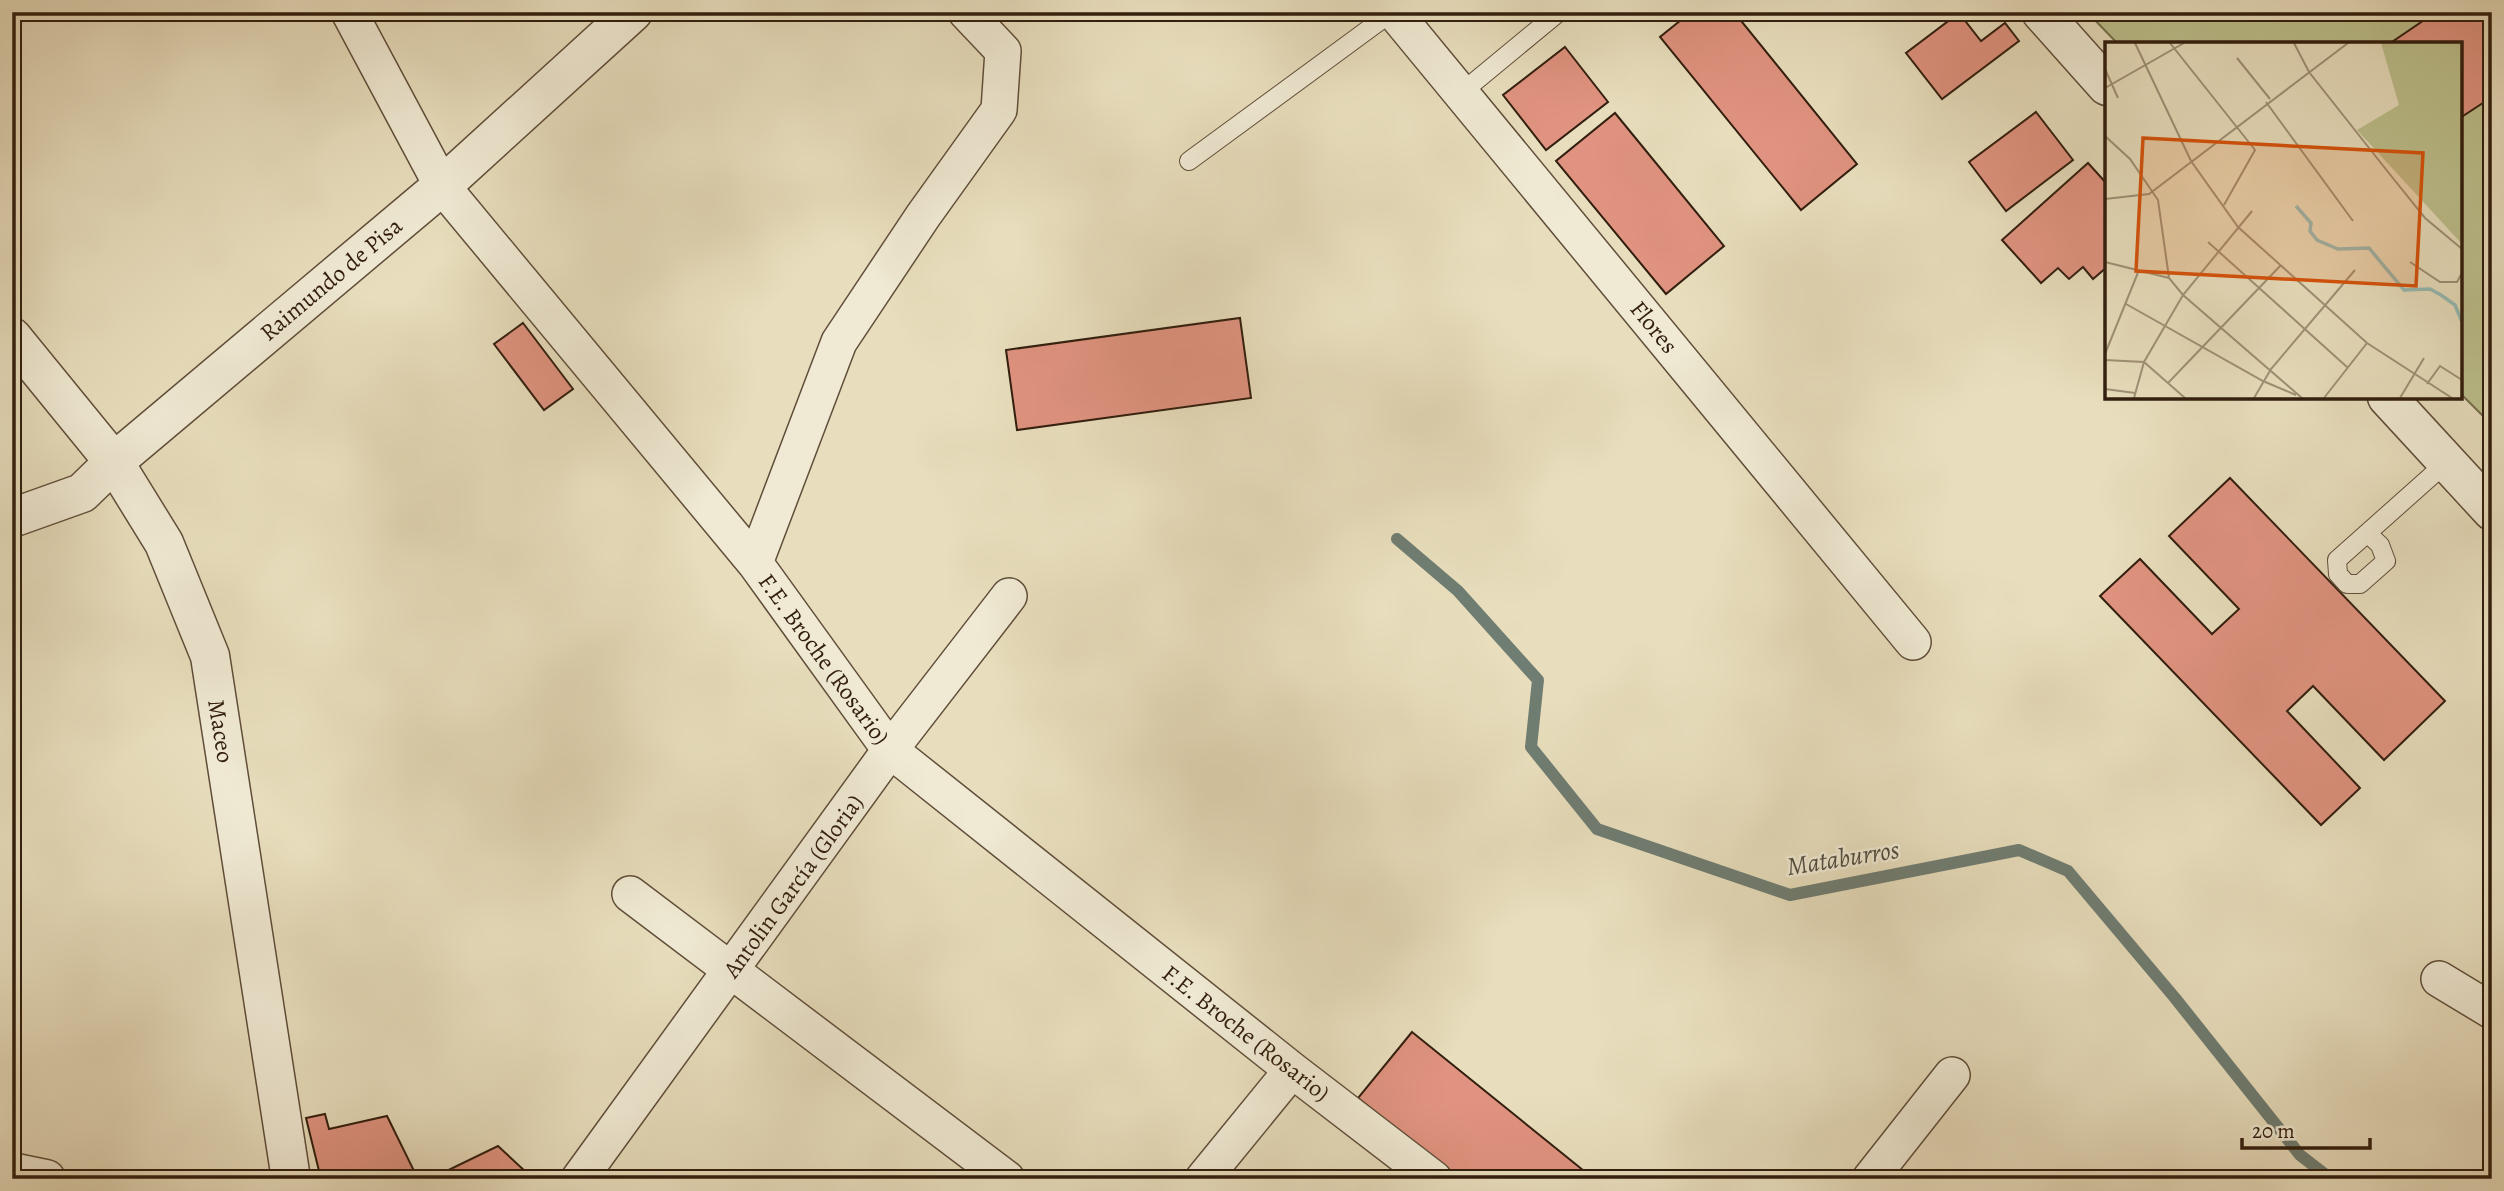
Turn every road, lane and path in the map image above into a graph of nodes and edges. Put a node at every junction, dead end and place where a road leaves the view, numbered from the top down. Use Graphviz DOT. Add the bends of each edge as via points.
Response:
graph roads {
  1 [pos="349,12"];
  2 [pos="633,12"];
  3 [pos="966,12"];
  4 [pos="1393,12"];
  5 [pos="1559,12"];
  6 [pos="2041,12"];
  7 [pos="2105,84"];
  8 [pos="1461,93"];
  9 [pos="1189,160"];
  10 [pos="442,186"];
  11 [pos="12,337"];
  12 [pos="2389,399"];
  13 [pos="114,461"];
  14 [pos="2447,462"];
  15 [pos="2492,511"];
  16 [pos="12,519"];
  17 [pos="2367,533"];
  18 [pos="755,563"];
  19 [pos="1009,596"];
  20 [pos="1913,642"];
  21 [pos="890,750"];
  22 [pos="631,894"];
  23 [pos="733,970"];
  24 [pos="2439,979"];
  25 [pos="2492,1011"];
  26 [pos="1292,1069"];
  27 [pos="1952,1075"];
  28 [pos="290,1179"];
  29 [pos="579,1179"];
  30 [pos="1007,1179"];
  31 [pos="1203,1179"];
  32 [pos="1434,1179"];
  33 [pos="1870,1179"];
  1 -- 10 [label="street, F.E. Broche (Rosario)"];
  2 -- 10 [label="street, Raimundo de Pisa"];
  3 -- 18 [label="street" via="1003,51 999,110 839,342"];
  4 -- 8 [label="street, Flores"];
  4 -- 9 [label="lane"];
  5 -- 8 [label="lane"];
  6 -- 7 [label="street"];
  8 -- 20 [label="street, Flores"];
  10 -- 13 [label="street, Raimundo de Pisa"];
  10 -- 18 [label="street, F.E. Broche (Rosario)"];
  11 -- 13 [label="street, Maceo"];
  12 -- 14 [label="street"];
  13 -- 16 [label="street, Raimundo de Pisa" via="82,493"];
  13 -- 28 [label="street, Maceo" via="164,543 209,656"];
  14 -- 15 [label="street"];
  14 -- 17 [label="lane"];
  18 -- 21 [label="street, F.E. Broche (Rosario)"];
  19 -- 21 [label="street, Antolin García (Gloria)"];
  21 -- 23 [label="street, Antolin García (Gloria)"];
  21 -- 26 [label="street, F.E. Broche (Rosario)"];
  22 -- 23 [label="street"];
  23 -- 29 [label="street, Antolin García (Gloria)"];
  23 -- 30 [label="street"];
  24 -- 25 [label="street"];
  26 -- 31 [label="street"];
  26 -- 32 [label="street, F.E. Broche (Rosario)"];
  27 -- 33 [label="street"];
}
